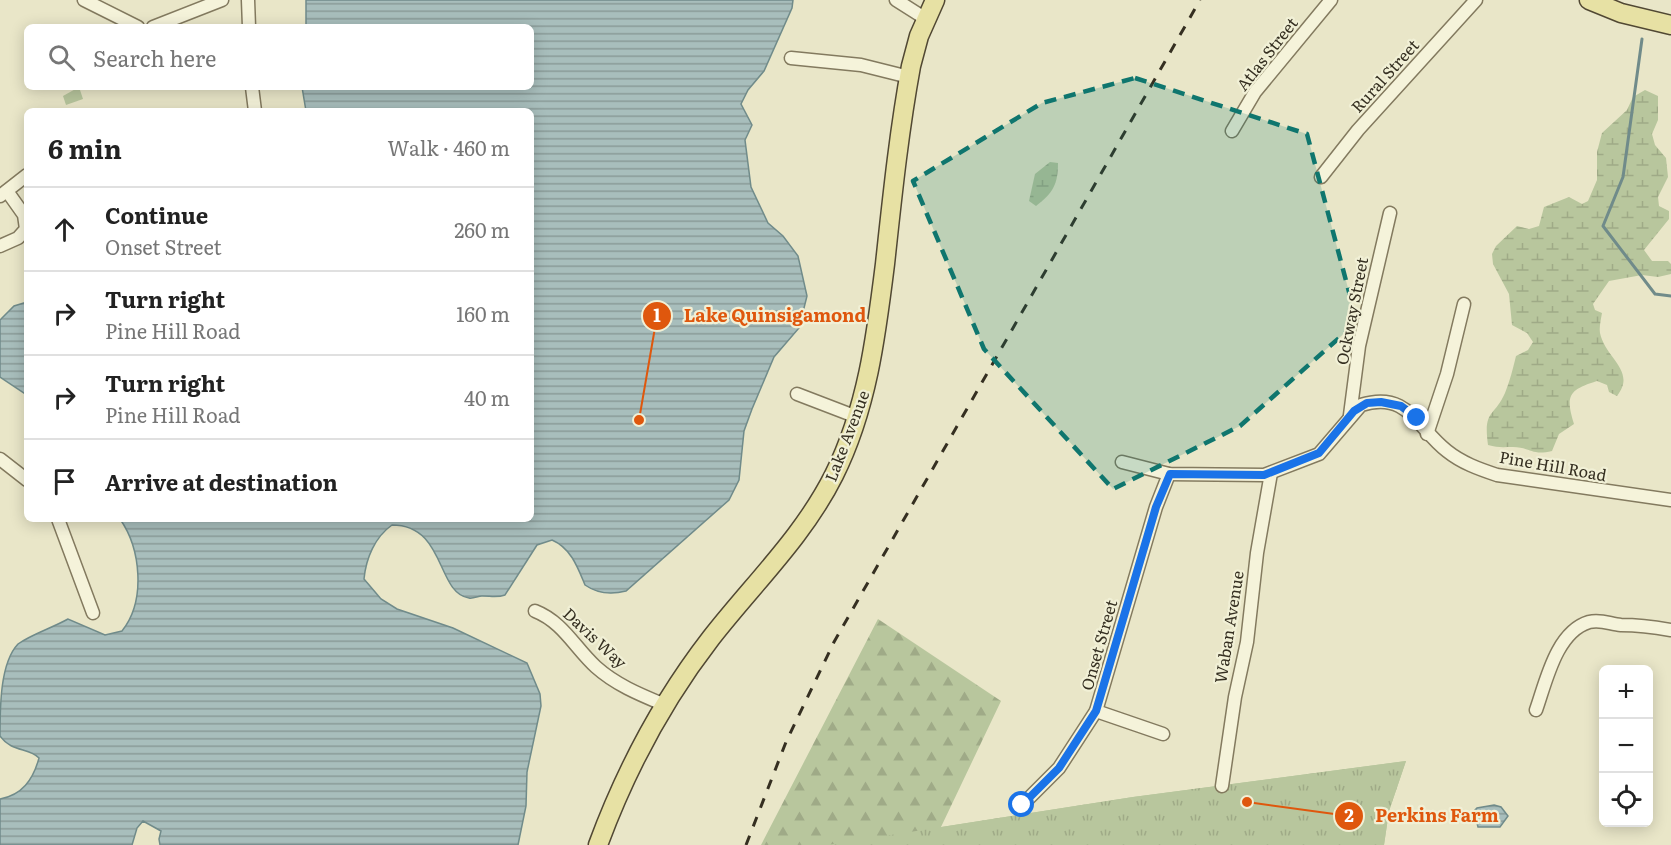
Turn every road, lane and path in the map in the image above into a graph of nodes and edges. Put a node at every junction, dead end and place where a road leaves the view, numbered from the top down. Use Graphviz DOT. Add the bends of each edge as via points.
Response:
graph roads {
  1 [pos="84,0"];
  2 [pos="222,0"];
  3 [pos="248,0"];
  4 [pos="896,0"];
  5 [pos="934,0"];
  6 [pos="1331,0"];
  7 [pos="1476,0"];
  8 [pos="1593,1"];
  9 [pos="926,19"];
  10 [pos="132,24"];
  11 [pos="161,24"];
  12 [pos="249,24"];
  13 [pos="1671,25"];
  14 [pos="790,58"];
  15 [pos="909,77"];
  16 [pos="252,90"];
  17 [pos="255,108"];
  18 [pos="1232,131"];
  19 [pos="24,177"];
  20 [pos="1321,177"];
  21 [pos="4,194"];
  22 [pos="1390,213"];
  23 [pos="24,215"];
  24 [pos="24,231"];
  25 [pos="0,246"];
  26 [pos="1464,304"];
  27 [pos="797,394"];
  28 [pos="1350,416"];
  29 [pos="857,417"];
  30 [pos="1427,434"];
  31 [pos="0,459"];
  32 [pos="1122,462"];
  33 [pos="1271,473"];
  34 [pos="1170,474"];
  35 [pos="24,478"];
  36 [pos="1671,500"];
  37 [pos="59,522"];
  38 [pos="535,611"];
  39 [pos="93,613"];
  40 [pos="1671,630"];
  41 [pos="665,705"];
  42 [pos="1536,710"];
  43 [pos="1096,711"];
  44 [pos="1163,734"];
  45 [pos="1222,786"];
  46 [pos="1022,805"];
  47 [pos="598,845"];
  1 -- 10 [label="street"];
  2 -- 11 [label="street"];
  3 -- 12 [label="street"];
  4 -- 9 [label="street"];
  5 -- 9 [label="main road, Lake Avenue"];
  6 -- 18 [label="street, Atlas Street" via="1255,92"];
  7 -- 20 [label="street, Rural Street" via="1358,130"];
  8 -- 13 [label="main road" via="1620,13"];
  9 -- 15 [label="main road, Lake Avenue"];
  14 -- 15 [label="street" via="855,64"];
  15 -- 29 [label="main road, Lake Avenue" via="876,333"];
  16 -- 17 [label="street"];
  19 -- 21 [label="street"];
  21 -- 23 [label="street"];
  22 -- 28 [label="street, Ockway Street" via="1359,346"];
  24 -- 25 [label="street"];
  26 -- 30 [label="street"];
  27 -- 29 [label="street"];
  28 -- 30 [label="street, Pine Hill Road" via="1367,403 1391,404 1410,411"];
  28 -- 33 [label="street, Pine Hill Road" via="1319,453"];
  29 -- 41 [label="main road, Lake Avenue" via="833,477 804,526 712,636"];
  30 -- 36 [label="street, Pine Hill Road" via="1461,461 1497,475"];
  31 -- 35 [label="street"];
  32 -- 34 [label="street, Pine Hill Road"];
  33 -- 34 [label="street, Pine Hill Road"];
  33 -- 45 [label="street, Waban Avenue"];
  34 -- 43 [label="street, Onset Street" via="1156,507"];
  37 -- 39 [label="street"];
  38 -- 41 [label="street, Davis Way" via="558,624 604,673"];
  40 -- 42 [label="street" via="1606,621 1589,622 1574,629 1553,663"];
  41 -- 47 [label="main road, Lake Avenue" via="629,773"];
  43 -- 44 [label="street"];
  43 -- 46 [label="street, Onset Street" via="1059,768"];
}
